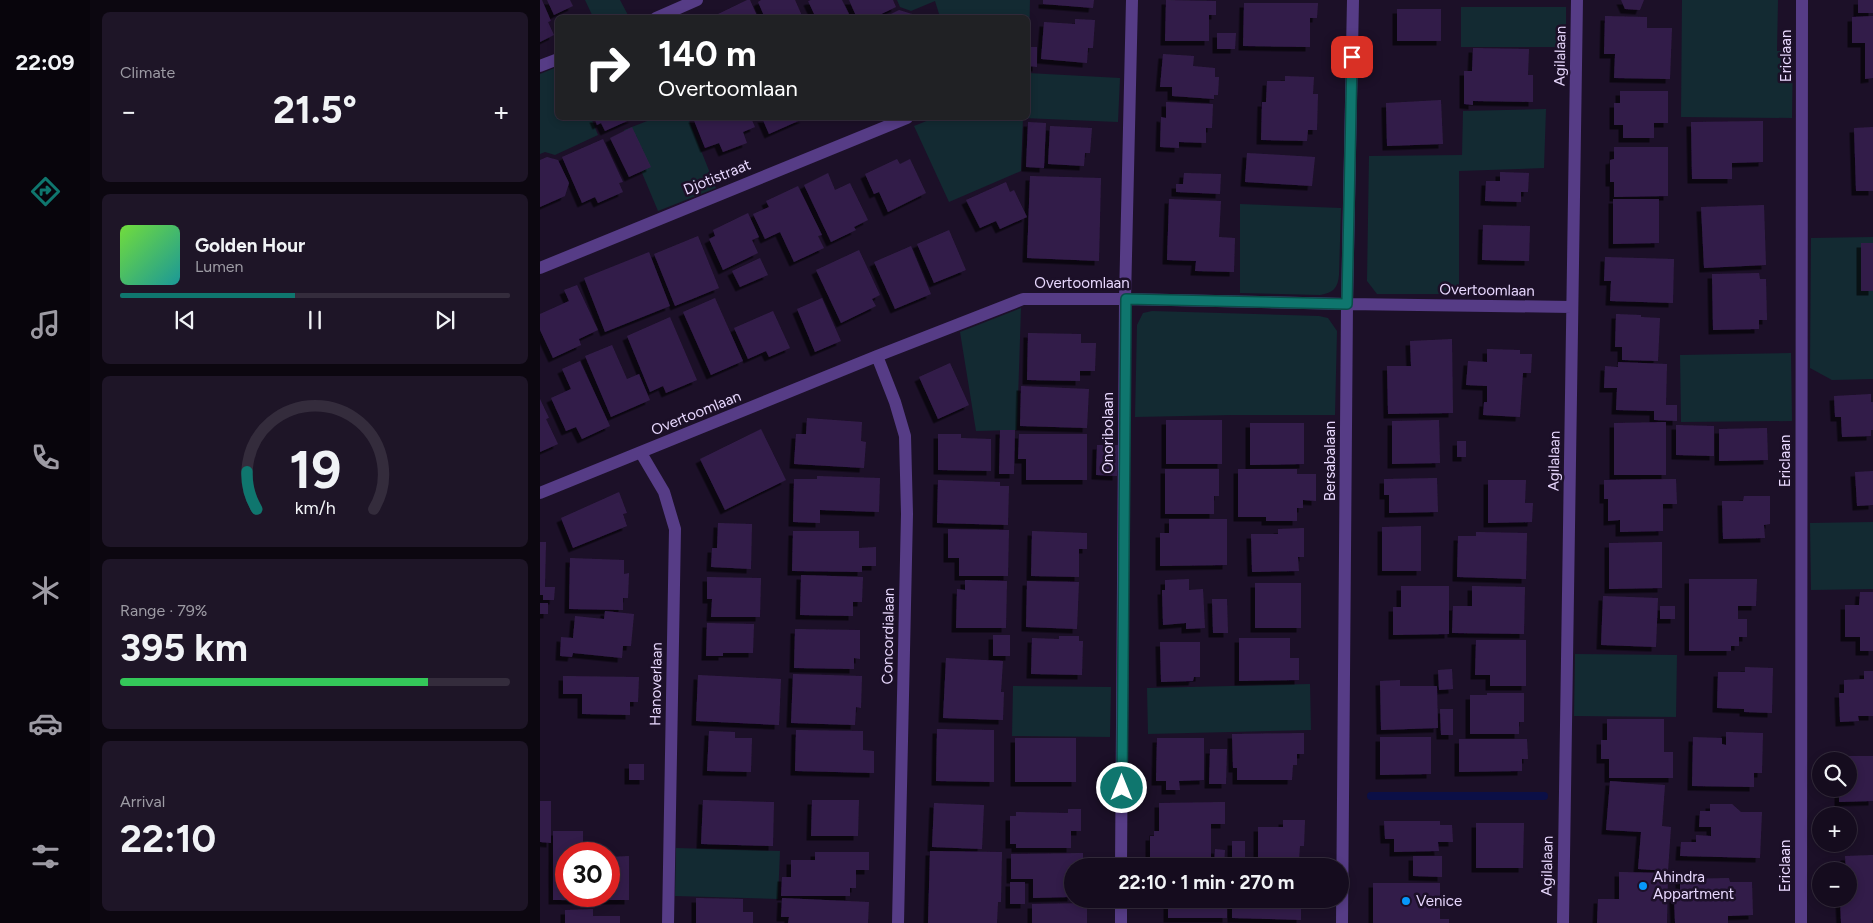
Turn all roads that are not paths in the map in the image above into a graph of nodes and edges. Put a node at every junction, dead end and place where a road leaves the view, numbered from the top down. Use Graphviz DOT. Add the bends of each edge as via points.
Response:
graph roads {
  1 [pos="698,0"];
  2 [pos="1132,0"];
  3 [pos="1353,0"];
  4 [pos="1577,0"];
  5 [pos="1802,0"];
  6 [pos="663,15"];
  7 [pos="555,59"];
  8 [pos="540,66"];
  9 [pos="902,120"];
  10 [pos="540,268"];
  11 [pos="1126,299"];
  12 [pos="1347,304"];
  13 [pos="1572,307"];
  14 [pos="877,356"];
  15 [pos="641,453"];
  16 [pos="540,494"];
  17 [pos="1121,858"];
  18 [pos="1121,908"];
  19 [pos="668,923"];
  20 [pos="898,923"];
  21 [pos="1121,923"];
  22 [pos="1342,923"];
  23 [pos="1563,923"];
  24 [pos="1801,923"];
  1 -- 6 [label="street"];
  2 -- 11 [label="street, Onoribolaan"];
  3 -- 12 [label="street, Bersabalaan"];
  4 -- 13 [label="street, Agilalaan"];
  5 -- 24 [label="street, Ericlaan"];
  7 -- 8 [label="street"];
  9 -- 10 [label="street, Djotistraat"];
  11 -- 12 [label="street, Overtoomlaan"];
  11 -- 14 [label="street, Overtoomlaan" via="1023,299"];
  11 -- 17 [label="street, Onoribolaan"];
  12 -- 13 [label="street, Overtoomlaan"];
  12 -- 22 [label="street, Bersabalaan"];
  13 -- 23 [label="street, Agilalaan"];
  14 -- 15 [label="street, Overtoomlaan"];
  14 -- 20 [label="street, Concordialaan" via="905,436 907,514"];
  15 -- 16 [label="street, Overtoomlaan"];
  15 -- 19 [label="street, Hanoverlaan" via="664,492 676,529"];
  18 -- 21 [label="street"];
}
